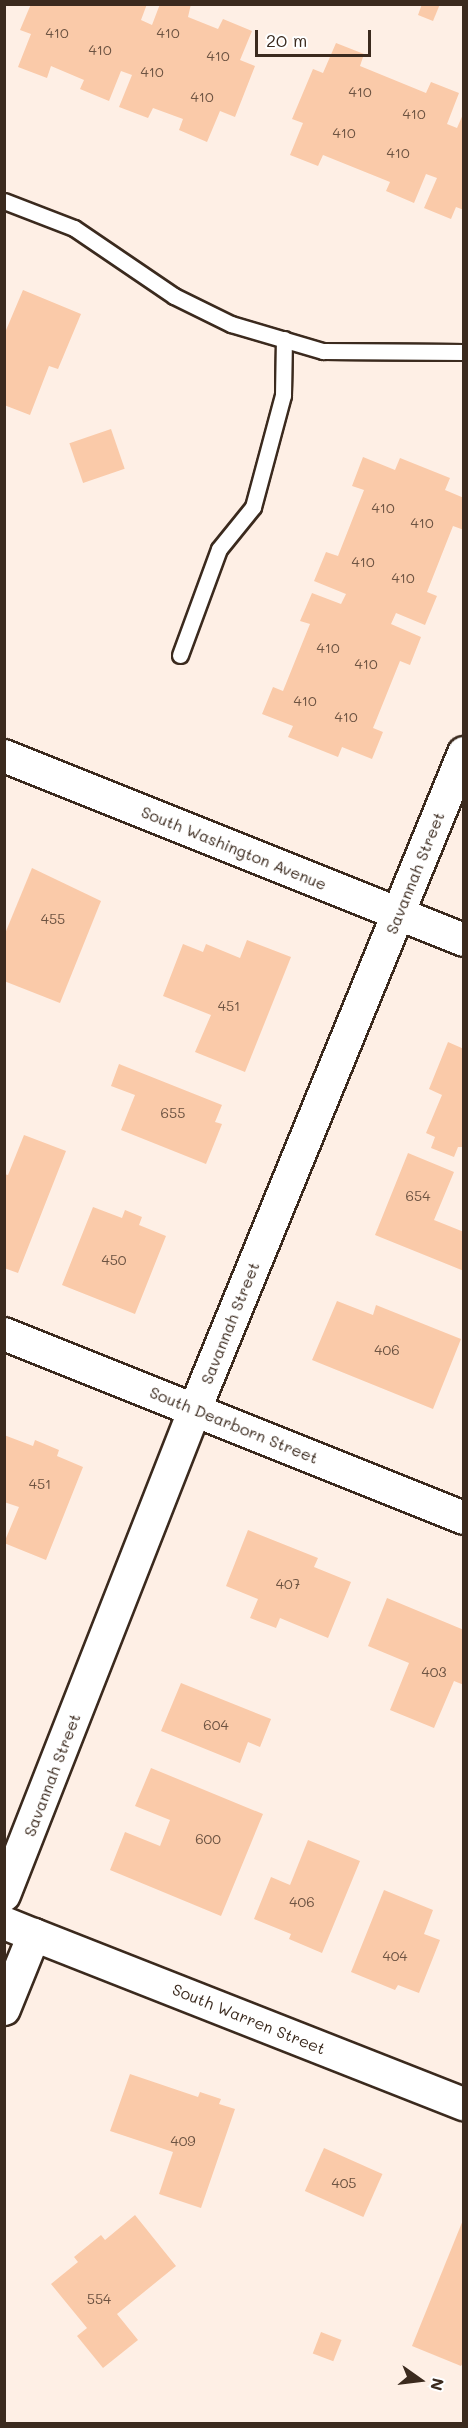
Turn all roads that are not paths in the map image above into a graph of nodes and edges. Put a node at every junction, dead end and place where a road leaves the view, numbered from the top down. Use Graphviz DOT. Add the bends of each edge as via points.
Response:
graph roads {
  1 [pos="4,201"];
  2 [pos="284,339"];
  3 [pos="464,352"];
  4 [pos="180,655"];
  5 [pos="464,753"];
  6 [pos="4,756"];
  7 [pos="398,914"];
  8 [pos="464,940"];
  9 [pos="4,1334"];
  10 [pos="195,1409"];
  11 [pos="464,1518"];
  12 [pos="4,1895"];
  13 [pos="4,1923"];
  14 [pos="34,1935"];
  15 [pos="4,2009"];
  16 [pos="464,2104"];
  1 -- 2 [label="lane" via="74,228 174,296 231,324"];
  2 -- 3 [label="lane" via="323,351"];
  2 -- 4 [label="lane" via="283,395 253,507 219,549"];
  5 -- 7 [label="street, Savannah Street"];
  6 -- 7 [label="street, South Washington Avenue"];
  7 -- 8 [label="street, South Washington Avenue"];
  7 -- 10 [label="street, Savannah Street"];
  9 -- 10 [label="street, South Dearborn Street"];
  10 -- 11 [label="street, South Dearborn Street"];
  10 -- 12 [label="street, Savannah Street"];
  13 -- 14 [label="street"];
  14 -- 15 [label="street"];
  14 -- 16 [label="street, South Warren Street"];
}
